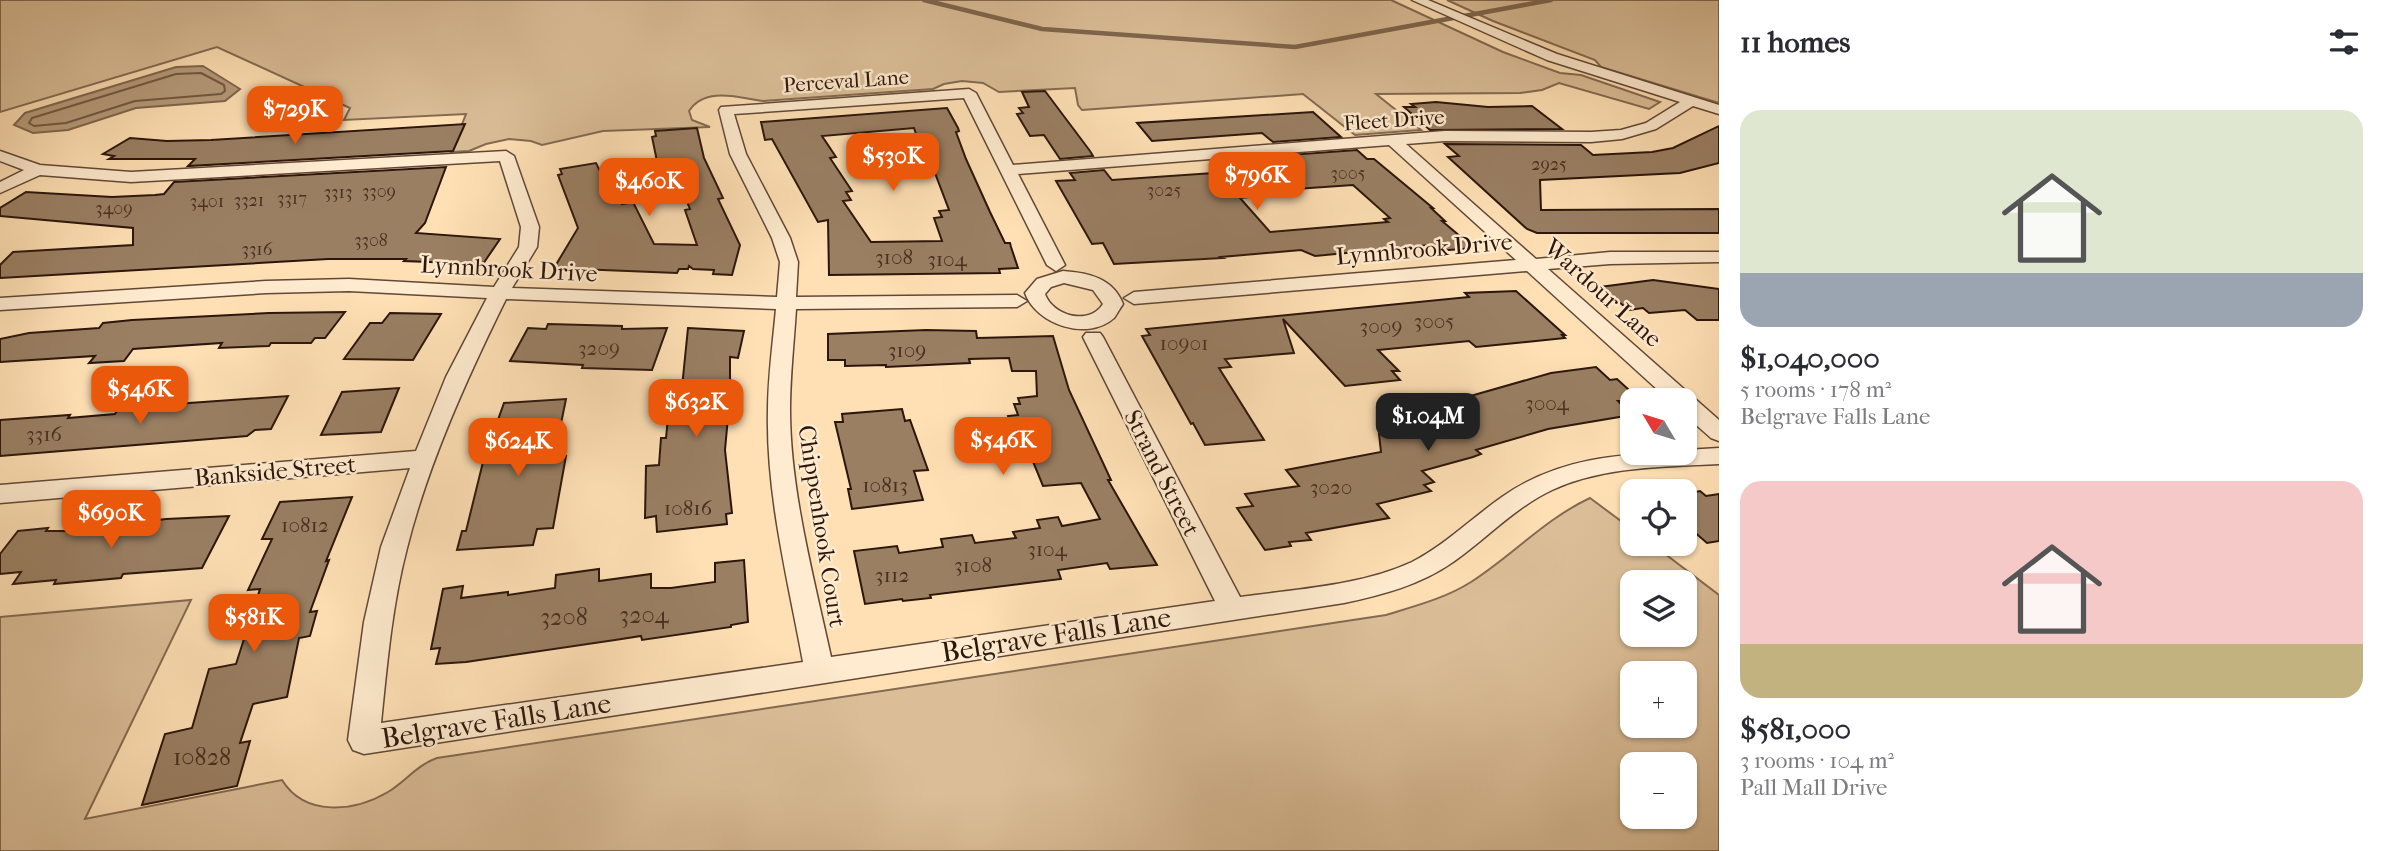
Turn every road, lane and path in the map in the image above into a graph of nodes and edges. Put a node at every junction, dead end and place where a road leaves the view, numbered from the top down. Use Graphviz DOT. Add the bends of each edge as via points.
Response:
graph roads {
  1 [pos="1418,0"];
  2 [pos="969,93"];
  3 [pos="1690,102"];
  4 [pos="726,110"];
  5 [pos="1719,110"];
  6 [pos="1393,140"];
  7 [pos="0,156"];
  8 [pos="38,170"];
  9 [pos="1009,170"];
  10 [pos="0,188"];
  11 [pos="1719,257"];
  12 [pos="1531,264"];
  13 [pos="1054,272"];
  14 [pos="500,292"];
  15 [pos="1031,300"];
  16 [pos="786,303"];
  17 [pos="0,304"];
  18 [pos="1102,313"];
  19 [pos="1668,388"];
  20 [pos="1698,414"];
  21 [pos="1719,433"];
  22 [pos="1719,456"];
  23 [pos="425,459"];
  24 [pos="0,494"];
  25 [pos="1232,608"];
  26 [pos="819,670"];
  1 -- 3 [label="street" via="1592,72"];
  2 -- 4 [label="street, Perceval Lane"];
  2 -- 9 [label="street"];
  3 -- 5 [label="street"];
  3 -- 6 [label="street, Fleet Drive" via="1651,126 1606,136"];
  4 -- 16 [label="street, Chippenhook Court" via="738,154 786,250"];
  6 -- 9 [label="street, Fleet Drive"];
  6 -- 12 [label="street, Wardour Lane"];
  7 -- 8 [label="street"];
  8 -- 10 [label="street"];
  8 -- 14 [label="street" via="153,177 506,156 530,236"];
  9 -- 13 [label="street"];
  11 -- 12 [label="street, Lynnbrook Drive"];
  12 -- 18 [label="street, Lynnbrook Drive" via="1134,298"];
  12 -- 19 [label="street, Wardour Lane"];
  13 -- 15 [label="street"];
  13 -- 18 [label="street" via="1087,280"];
  14 -- 16 [label="street, Lynnbrook Drive"];
  14 -- 17 [label="street, Lynnbrook Drive" via="308,285"];
  14 -- 23 [label="street" via="457,377"];
  15 -- 16 [label="street, Lynnbrook Drive"];
  15 -- 18 [label="street, Strand Street" via="1048,313 1072,321"];
  16 -- 26 [label="street, Chippenhook Court" via="781,441 790,523"];
  18 -- 25 [label="street, Strand Street"];
  20 -- 21 [label="street, Wardour Lane"];
  22 -- 25 [label="street, Belgrave Falls Lane" via="1587,468 1539,486 1432,563 1407,575 1331,595"];
  23 -- 24 [label="street, Bankside Street"];
  23 -- 26 [label="street, Belgrave Falls Lane" via="384,584 364,740"];
  25 -- 26 [label="street, Belgrave Falls Lane"];
}
